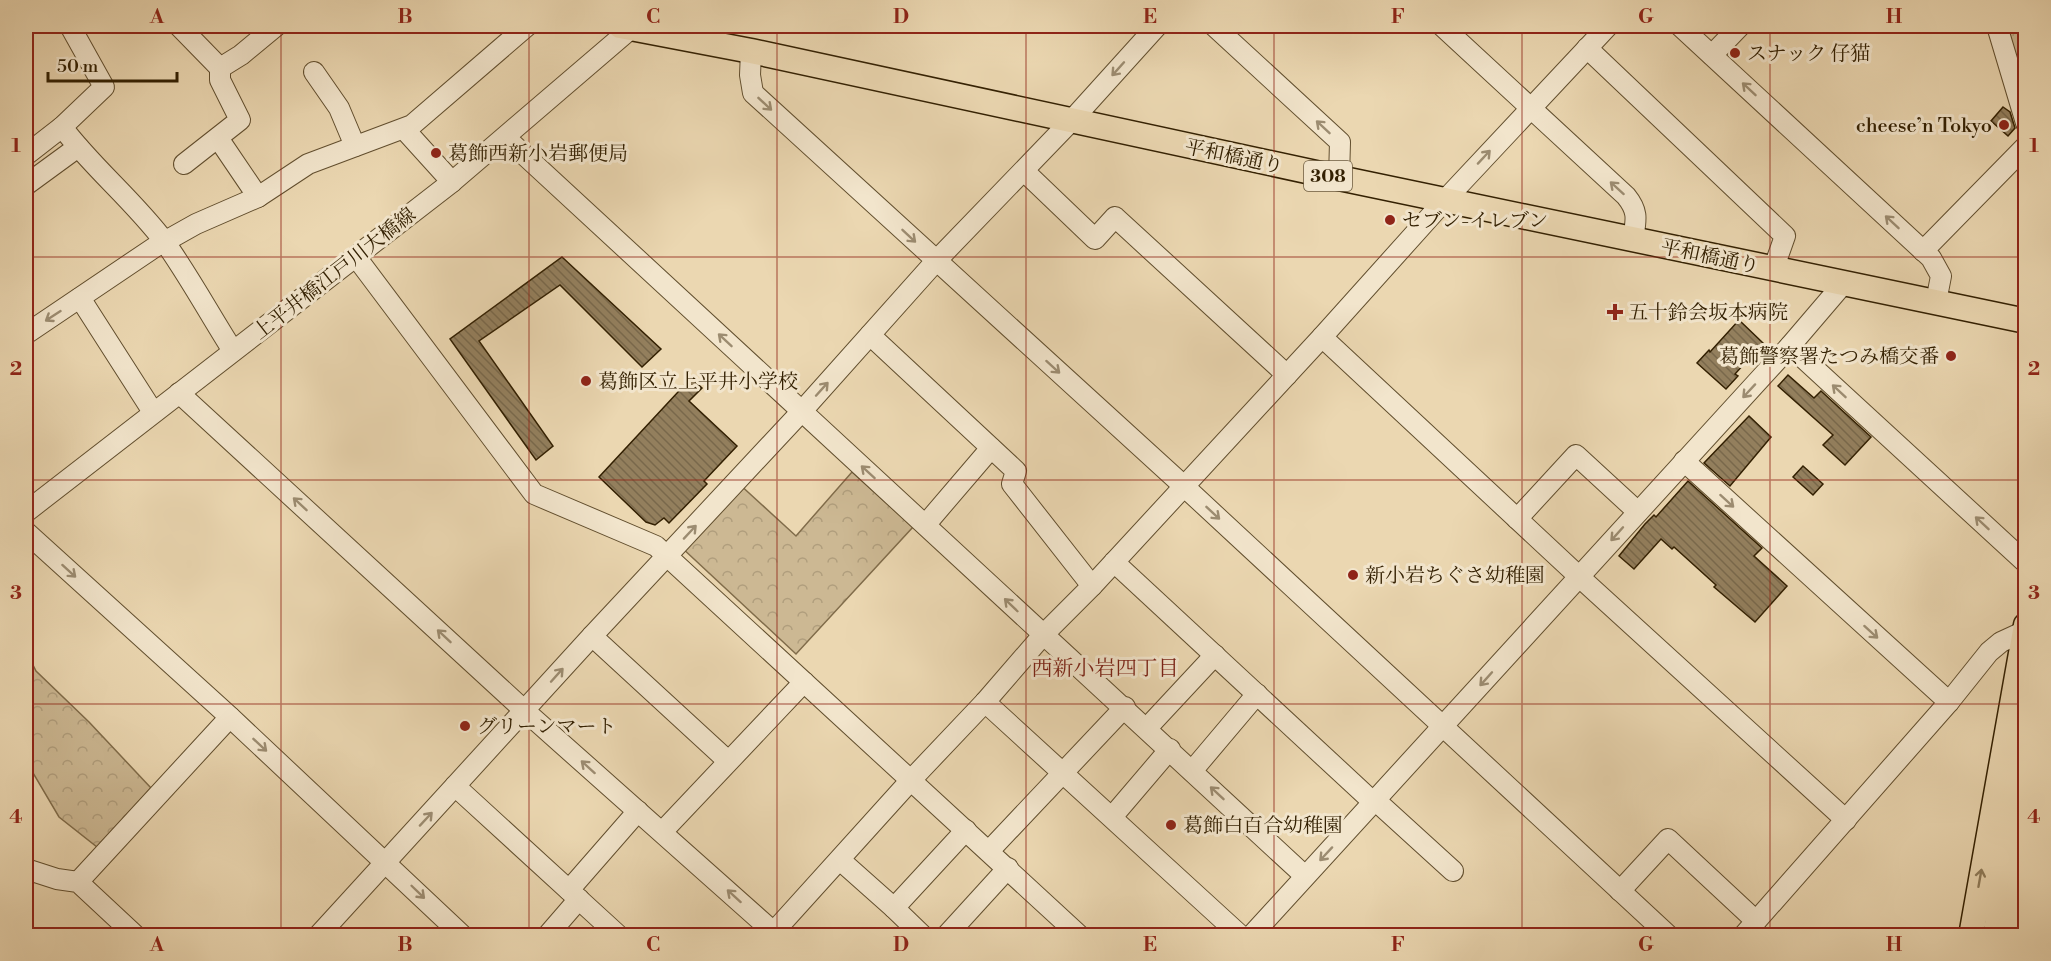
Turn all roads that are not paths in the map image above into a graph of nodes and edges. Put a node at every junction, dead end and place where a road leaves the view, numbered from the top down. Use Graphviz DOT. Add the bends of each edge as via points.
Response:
graph roads {
  1 [pos="70,26"];
  2 [pos="179,26"];
  3 [pos="276,26"];
  4 [pos="527,26"];
  5 [pos="629,26"];
  6 [pos="1157,26"];
  7 [pos="1214,26"];
  8 [pos="1442,26"];
  9 [pos="1608,26"];
  10 [pos="1680,26"];
  11 [pos="1740,26"];
  12 [pos="1994,28"];
  13 [pos="1587,48"];
  14 [pos="751,51"];
  15 [pos="1712,55"];
  16 [pos="220,68"];
  17 [pos="314,72"];
  18 [pos="1530,108"];
  19 [pos="1072,120"];
  20 [pos="2025,123"];
  21 [pos="62,127"];
  22 [pos="404,129"];
  23 [pos="218,138"];
  24 [pos="506,138"];
  25 [pos="355,146"];
  26 [pos="2025,146"];
  27 [pos="78,147"];
  28 [pos="26,155"];
  29 [pos="184,164"];
  30 [pos="1024,171"];
  31 [pos="1340,178"];
  32 [pos="452,182"];
  33 [pos="26,185"];
  34 [pos="258,197"];
  35 [pos="1445,200"];
  36 [pos="1633,239"];
  37 [pos="164,242"];
  38 [pos="1923,251"];
  39 [pos="356,257"];
  40 [pos="936,261"];
  41 [pos="1773,270"];
  42 [pos="1843,284"];
  43 [pos="80,298"];
  44 [pos="1936,302"];
  45 [pos="2025,321"];
  46 [pos="26,334"];
  47 [pos="870,335"];
  48 [pos="1322,337"];
  49 [pos="1790,346"];
  50 [pos="233,351"];
  51 [pos="1287,375"];
  52 [pos="179,393"];
  53 [pos="802,411"];
  54 [pos="153,412"];
  55 [pos="992,448"];
  56 [pos="1684,461"];
  57 [pos="1183,486"];
  58 [pos="26,512"];
  59 [pos="1638,512"];
  60 [pos="1517,519"];
  61 [pos="926,524"];
  62 [pos="26,532"];
  63 [pos="668,556"];
  64 [pos="1114,562"];
  65 [pos="2025,563"];
  66 [pos="1578,577"];
  67 [pos="1092,586"];
  68 [pos="2025,628"];
  69 [pos="1043,635"];
  70 [pos="592,636"];
  71 [pos="1215,655"];
  72 [pos="804,682"];
  73 [pos="1257,694"];
  74 [pos="985,702"];
  75 [pos="1949,702"];
  76 [pos="1125,707"];
  77 [pos="525,711"];
  78 [pos="230,717"];
  79 [pos="1443,726"];
  80 [pos="1147,728"];
  81 [pos="2025,732"];
  82 [pos="1170,749"];
  83 [pos="728,761"];
  84 [pos="1192,771"];
  85 [pos="1064,773"];
  86 [pos="911,780"];
  87 [pos="455,786"];
  88 [pos="1374,801"];
  89 [pos="638,811"];
  90 [pos="1112,817"];
  91 [pos="1846,820"];
  92 [pos="966,830"];
  93 [pos="662,832"];
  94 [pos="2025,850"];
  95 [pos="989,851"];
  96 [pos="840,860"];
  97 [pos="386,862"];
  98 [pos="1008,868"];
  99 [pos="26,869"];
  100 [pos="1453,872"];
  101 [pos="1305,876"];
  102 [pos="78,882"];
  103 [pos="1620,891"];
  104 [pos="574,894"];
  105 [pos="2017,895"];
  106 [pos="894,908"];
  107 [pos="1756,921"];
  108 [pos="774,934"];
  109 [pos="136,936"];
  110 [pos="318,936"];
  111 [pos="464,936"];
  112 [pos="547,936"];
  113 [pos="619,936"];
  114 [pos="923,936"];
  115 [pos="946,936"];
  116 [pos="1080,936"];
  117 [pos="1241,936"];
  118 [pos="1251,936"];
  119 [pos="1669,936"];
  120 [pos="1743,936"];
  121 [pos="1971,936"];
  122 [pos="1988,936"];
  123 [pos="1996,936"];
  124 [pos="2011,936"];
  1 -- 21 [label="street" via="104,87"];
  2 -- 16 [label="street"];
  3 -- 16 [label="street"];
  4 -- 22 [label="street"];
  5 -- 14 [label="main road, 平和橋通り / 308"];
  5 -- 24 [label="street, 上平井橋江戸川大橋線"];
  6 -- 19 [label="street, one-way"];
  31 -- 7 [label="street, one-way" via="1340,142"];
  8 -- 18 [label="street"];
  9 -- 13 [label="street"];
  10 -- 15 [label="street"];
  11 -- 15 [label="street"];
  12 -- 20 [label="street"];
  13 -- 18 [label="street"];
  13 -- 41 [label="street" via="1785,236"];
  14 -- 19 [label="main road, 平和橋通り / 308"];
  14 -- 40 [label="street, one-way" via="753,93"];
  38 -- 15 [label="street, one-way"];
  16 -- 23 [label="street" via="220,80 240,120"];
  17 -- 25 [label="street" via="339,108"];
  35 -- 18 [label="street, one-way"];
  36 -- 18 [label="street, one-way" via="1635,207"];
  19 -- 30 [label="street"];
  19 -- 31 [label="main road, 平和橋通り / 308"];
  21 -- 27 [label="street"];
  21 -- 28 [label="street"];
  22 -- 25 [label="street"];
  22 -- 32 [label="street"];
  23 -- 29 [label="street"];
  23 -- 34 [label="street"];
  24 -- 32 [label="street, 上平井橋江戸川大橋線"];
  53 -- 24 [label="street, one-way"];
  25 -- 34 [label="street" via="308,164"];
  26 -- 38 [label="street"];
  27 -- 33 [label="street"];
  27 -- 37 [label="street"];
  30 -- 40 [label="street"];
  30 -- 51 [label="street" via="1095,239 1115,217"];
  31 -- 35 [label="main road, 平和橋通り / 308"];
  32 -- 39 [label="street, 上平井橋江戸川大橋線"];
  34 -- 37 [label="street"];
  35 -- 36 [label="main road, 平和橋通り / 308"];
  35 -- 48 [label="street"];
  36 -- 41 [label="main road, 平和橋通り / 308"];
  37 -- 43 [label="street"];
  37 -- 50 [label="street"];
  38 -- 44 [label="street" via="1941,276"];
  39 -- 50 [label="street, 上平井橋江戸川大橋線"];
  39 -- 63 [label="street" via="534,494 656,546"];
  40 -- 47 [label="street"];
  40 -- 57 [label="street, one-way"];
  41 -- 42 [label="main road, 平和橋通り / 308"];
  42 -- 44 [label="main road, 平和橋通り / 308"];
  42 -- 49 [label="street"];
  43 -- 46 [label="street, one-way"];
  43 -- 54 [label="street"];
  44 -- 45 [label="main road, 平和橋通り / 308"];
  53 -- 47 [label="street, one-way"];
  47 -- 55 [label="street"];
  48 -- 51 [label="street"];
  48 -- 60 [label="street"];
  49 -- 56 [label="street, one-way"];
  65 -- 49 [label="street, one-way"];
  50 -- 52 [label="street, 上平井橋江戸川大橋線"];
  51 -- 57 [label="street"];
  52 -- 54 [label="street, 上平井橋江戸川大橋線"];
  77 -- 52 [label="street, one-way"];
  61 -- 53 [label="street, one-way"];
  63 -- 53 [label="street, one-way"];
  54 -- 58 [label="street, 上平井橋江戸川大橋線"];
  55 -- 61 [label="street"];
  55 -- 67 [label="street" via="1016,471 1012,484"];
  56 -- 59 [label="street"];
  56 -- 75 [label="street, one-way"];
  57 -- 64 [label="street"];
  57 -- 79 [label="street, one-way"];
  59 -- 60 [label="street" via="1576,455"];
  59 -- 66 [label="street, one-way"];
  60 -- 66 [label="street"];
  69 -- 61 [label="street, one-way"];
  62 -- 78 [label="street, one-way"];
  63 -- 70 [label="street"];
  63 -- 72 [label="street"];
  64 -- 67 [label="street"];
  64 -- 71 [label="street"];
  66 -- 79 [label="street, one-way"];
  66 -- 91 [label="street"];
  67 -- 69 [label="street"];
  68 -- 75 [label="street" via="1989,652"];
  121 -- 68 [label="main road, one-way"];
  69 -- 74 [label="street"];
  69 -- 76 [label="street"];
  77 -- 70 [label="street, one-way"];
  70 -- 83 [label="street"];
  71 -- 73 [label="street"];
  71 -- 80 [label="street"];
  72 -- 83 [label="street"];
  72 -- 86 [label="street"];
  73 -- 84 [label="street"];
  73 -- 88 [label="street"];
  74 -- 85 [label="street"];
  74 -- 86 [label="street"];
  75 -- 91 [label="street"];
  76 -- 80 [label="street"];
  76 -- 85 [label="street"];
  77 -- 87 [label="street"];
  89 -- 77 [label="street, one-way"];
  78 -- 97 [label="street, one-way"];
  78 -- 102 [label="street"];
  79 -- 88 [label="street"];
  79 -- 103 [label="street"];
  80 -- 82 [label="street"];
  81 -- 105 [label="main road"];
  82 -- 84 [label="street"];
  82 -- 90 [label="street"];
  83 -- 93 [label="street"];
  101 -- 84 [label="street, one-way"];
  85 -- 90 [label="street"];
  85 -- 95 [label="street"];
  86 -- 92 [label="street"];
  86 -- 96 [label="street"];
  97 -- 87 [label="street, one-way"];
  87 -- 104 [label="street"];
  88 -- 100 [label="street"];
  88 -- 101 [label="street, one-way"];
  89 -- 93 [label="street"];
  89 -- 104 [label="street"];
  90 -- 117 [label="street"];
  91 -- 107 [label="street"];
  92 -- 95 [label="street"];
  92 -- 106 [label="street"];
  108 -- 93 [label="street, one-way"];
  94 -- 105 [label="main road"];
  95 -- 98 [label="street"];
  96 -- 106 [label="street"];
  96 -- 108 [label="street"];
  97 -- 110 [label="street"];
  97 -- 111 [label="street, one-way"];
  98 -- 115 [label="street"];
  98 -- 116 [label="street"];
  99 -- 102 [label="street"];
  101 -- 118 [label="street"];
  102 -- 109 [label="street"];
  103 -- 107 [label="street" via="1668,839"];
  103 -- 119 [label="street"];
  104 -- 112 [label="street"];
  104 -- 113 [label="street"];
  105 -- 122 [label="main road"];
  105 -- 123 [label="main road"];
  105 -- 124 [label="main road"];
  106 -- 114 [label="street"];
  107 -- 120 [label="street"];
}
